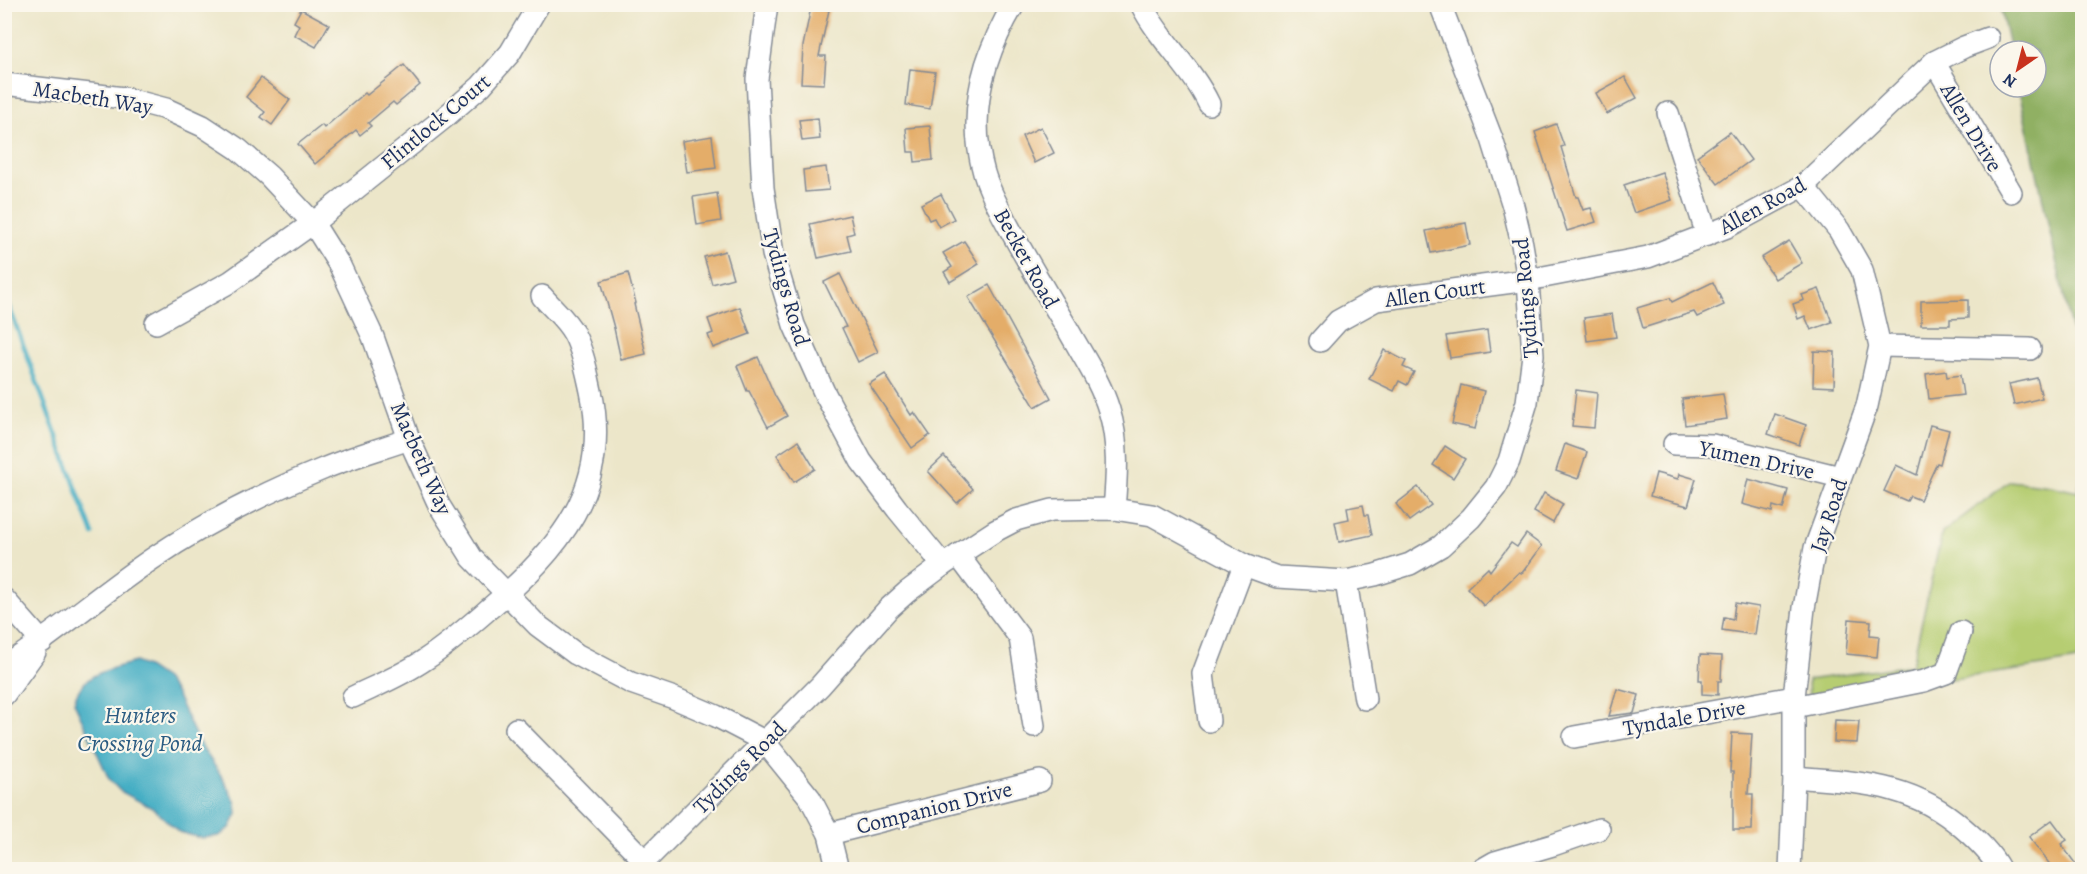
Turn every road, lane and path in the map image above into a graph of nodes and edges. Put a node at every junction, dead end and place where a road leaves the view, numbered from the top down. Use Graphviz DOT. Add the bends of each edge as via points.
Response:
graph roads {
  1 [pos="539,4"];
  2 [pos="767,4"];
  3 [pos="1014,4"];
  4 [pos="1141,4"];
  5 [pos="1440,4"];
  6 [pos="1988,38"];
  7 [pos="1934,62"];
  8 [pos="4,84"];
  9 [pos="1209,104"];
  10 [pos="1668,113"];
  11 [pos="1803,186"];
  12 [pos="2011,192"];
  13 [pos="313,223"];
  14 [pos="1707,235"];
  15 [pos="1528,280"];
  16 [pos="542,297"];
  17 [pos="156,323"];
  18 [pos="1320,341"];
  19 [pos="1880,346"];
  20 [pos="2030,349"];
  21 [pos="409,439"];
  22 [pos="1674,444"];
  23 [pos="1840,477"];
  24 [pos="1114,509"];
  25 [pos="950,560"];
  26 [pos="1244,566"];
  27 [pos="1346,581"];
  28 [pos="506,595"];
  29 [pos="4,599"];
  30 [pos="1961,632"];
  31 [pos="42,642"];
  32 [pos="4,667"];
  33 [pos="4,695"];
  34 [pos="353,697"];
  35 [pos="1365,699"];
  36 [pos="1794,702"];
  37 [pos="1209,722"];
  38 [pos="1034,726"];
  39 [pos="516,729"];
  40 [pos="1574,738"];
  41 [pos="764,741"];
  42 [pos="1794,777"];
  43 [pos="1040,781"];
  44 [pos="1599,829"];
  45 [pos="828,834"];
  46 [pos="642,865"];
  47 [pos="838,870"];
  48 [pos="1481,870"];
  49 [pos="1790,870"];
  50 [pos="2000,870"];
  1 -- 13 [label="street, Flintlock Court" via="510,53 481,86"];
  2 -- 25 [label="street, Tydings Road" via="757,79 763,188 773,254 794,325 861,461"];
  3 -- 24 [label="street, Becket Road" via="997,33 979,89 976,122 984,174 998,208 1092,372 1109,410 1117,477"];
  4 -- 9 [label="street"];
  5 -- 15 [label="street, Tydings Road" via="1492,139 1522,244"];
  6 -- 7 [label="street, Allen Road"];
  7 -- 11 [label="street, Allen Road"];
  7 -- 12 [label="street, Allen Drive"];
  8 -- 13 [label="street, Macbeth Way" via="124,98 166,109 238,148"];
  10 -- 14 [label="street"];
  11 -- 14 [label="street, Allen Road"];
  11 -- 19 [label="street, Jay Road" via="1839,230 1862,270"];
  13 -- 17 [label="street, Flintlock Court" via="230,282"];
  13 -- 21 [label="street, Macbeth Way" via="340,266 373,337"];
  14 -- 15 [label="street, Allen Road" via="1648,256"];
  15 -- 18 [label="street, Allen Court" via="1376,300 1338,321"];
  15 -- 27 [label="street, Tydings Road" via="1533,355 1527,402 1509,461 1496,486 1471,518 1441,546 1410,564"];
  16 -- 28 [label="street" via="574,334 594,405 596,439 584,497 573,519 537,566"];
  19 -- 20 [label="street"];
  19 -- 23 [label="street, Jay Road" via="1867,406"];
  21 -- 28 [label="street, Macbeth Way" via="440,505 472,558"];
  21 -- 31 [label="street" via="323,469 209,524 108,590"];
  22 -- 23 [label="street, Yumen Drive" via="1712,445"];
  23 -- 36 [label="street, Jay Road" via="1815,548"];
  24 -- 25 [label="street, Tydings Road" via="1052,510 1028,515"];
  24 -- 26 [label="street, Tydings Road" via="1152,515"];
  25 -- 38 [label="street" via="1020,638"];
  25 -- 41 [label="street, Tydings Road" via="888,609 820,686"];
  26 -- 27 [label="street, Tydings Road" via="1278,577"];
  26 -- 37 [label="street" via="1203,674"];
  27 -- 35 [label="street"];
  28 -- 34 [label="street" via="425,660"];
  28 -- 41 [label="street, Macbeth Way" via="537,626 576,654 631,683 706,712"];
  29 -- 31 [label="street"];
  30 -- 36 [label="street, Tyndale Drive" via="1946,674"];
  31 -- 32 [label="street"];
  31 -- 33 [label="street"];
  36 -- 40 [label="street, Tyndale Drive"];
  36 -- 42 [label="street, Jay Road"];
  39 -- 46 [label="street"];
  41 -- 45 [label="street, Macbeth Way" via="810,798"];
  41 -- 46 [label="street, Tydings Road"];
  42 -- 49 [label="street, Jay Road"];
  42 -- 50 [label="street" via="1870,784 1934,805 1977,840"];
  43 -- 45 [label="street, Companion Drive"];
  44 -- 48 [label="street"];
  45 -- 47 [label="street, Macbeth Way"];
}
